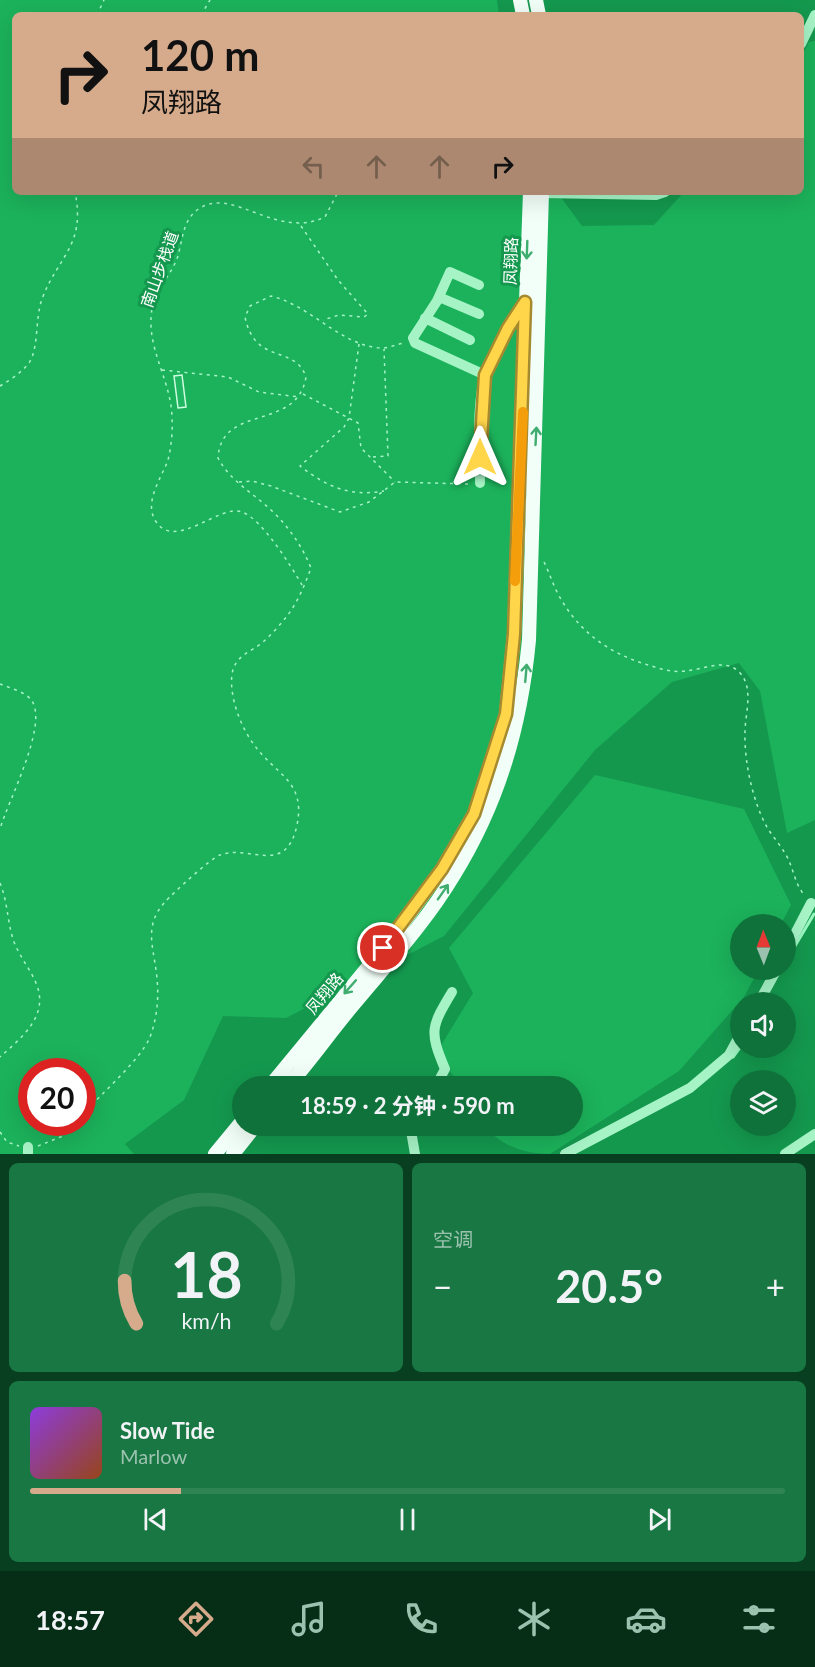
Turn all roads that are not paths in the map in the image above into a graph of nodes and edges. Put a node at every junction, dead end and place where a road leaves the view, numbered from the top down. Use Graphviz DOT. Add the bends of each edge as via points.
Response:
graph roads {
  1 [pos="815,15"];
  2 [pos="804,38"];
  3 [pos="538,195"];
  4 [pos="538,195"];
  5 [pos="478,285"];
  6 [pos="439,297"];
  7 [pos="525,302"];
  8 [pos="479,314"];
  9 [pos="425,318"];
  10 [pos="470,340"];
  11 [pos="485,375"];
  12 [pos="480,483"];
  13 [pos="811,903"];
  14 [pos="796,932"];
  15 [pos="452,992"];
  16 [pos="730,1053"];
  17 [pos="278,1076"];
  18 [pos="296,1076"];
  19 [pos="441,1076"];
  20 [pos="232,1133"];
  21 [pos="815,1134"];
  22 [pos="247,1136"];
  23 [pos="412,1136"];
  24 [pos="215,1154"];
  25 [pos="233,1154"];
  26 [pos="415,1154"];
  27 [pos="565,1154"];
  28 [pos="785,1154"];
  1 -- 2 [label="street"];
  3 -- 7 [label="main road, 凤翔路, one-way"];
  18 -- 4 [label="main road, 凤翔路, one-way" via="439,898 484,820 514,740 526,680 532,552"];
  5 -- 6 [label="street" via="450,273"];
  6 -- 8 [label="street"];
  6 -- 9 [label="street"];
  7 -- 11 [label="street"];
  7 -- 17 [label="main road, 凤翔路, one-way" via="512,670 506,714 489,772 474,814 426,892"];
  9 -- 10 [label="street"];
  9 -- 11 [label="street" via="414,341"];
  11 -- 12 [label="street"];
  13 -- 14 [label="street"];
  15 -- 19 [label="street" via="436,1018 433,1042 445,1069"];
  16 -- 27 [label="street" via="690,1088"];
  20 -- 24 [label="main road"];
  21 -- 28 [label="street"];
  22 -- 25 [label="main road"];
  23 -- 26 [label="street"];
}
